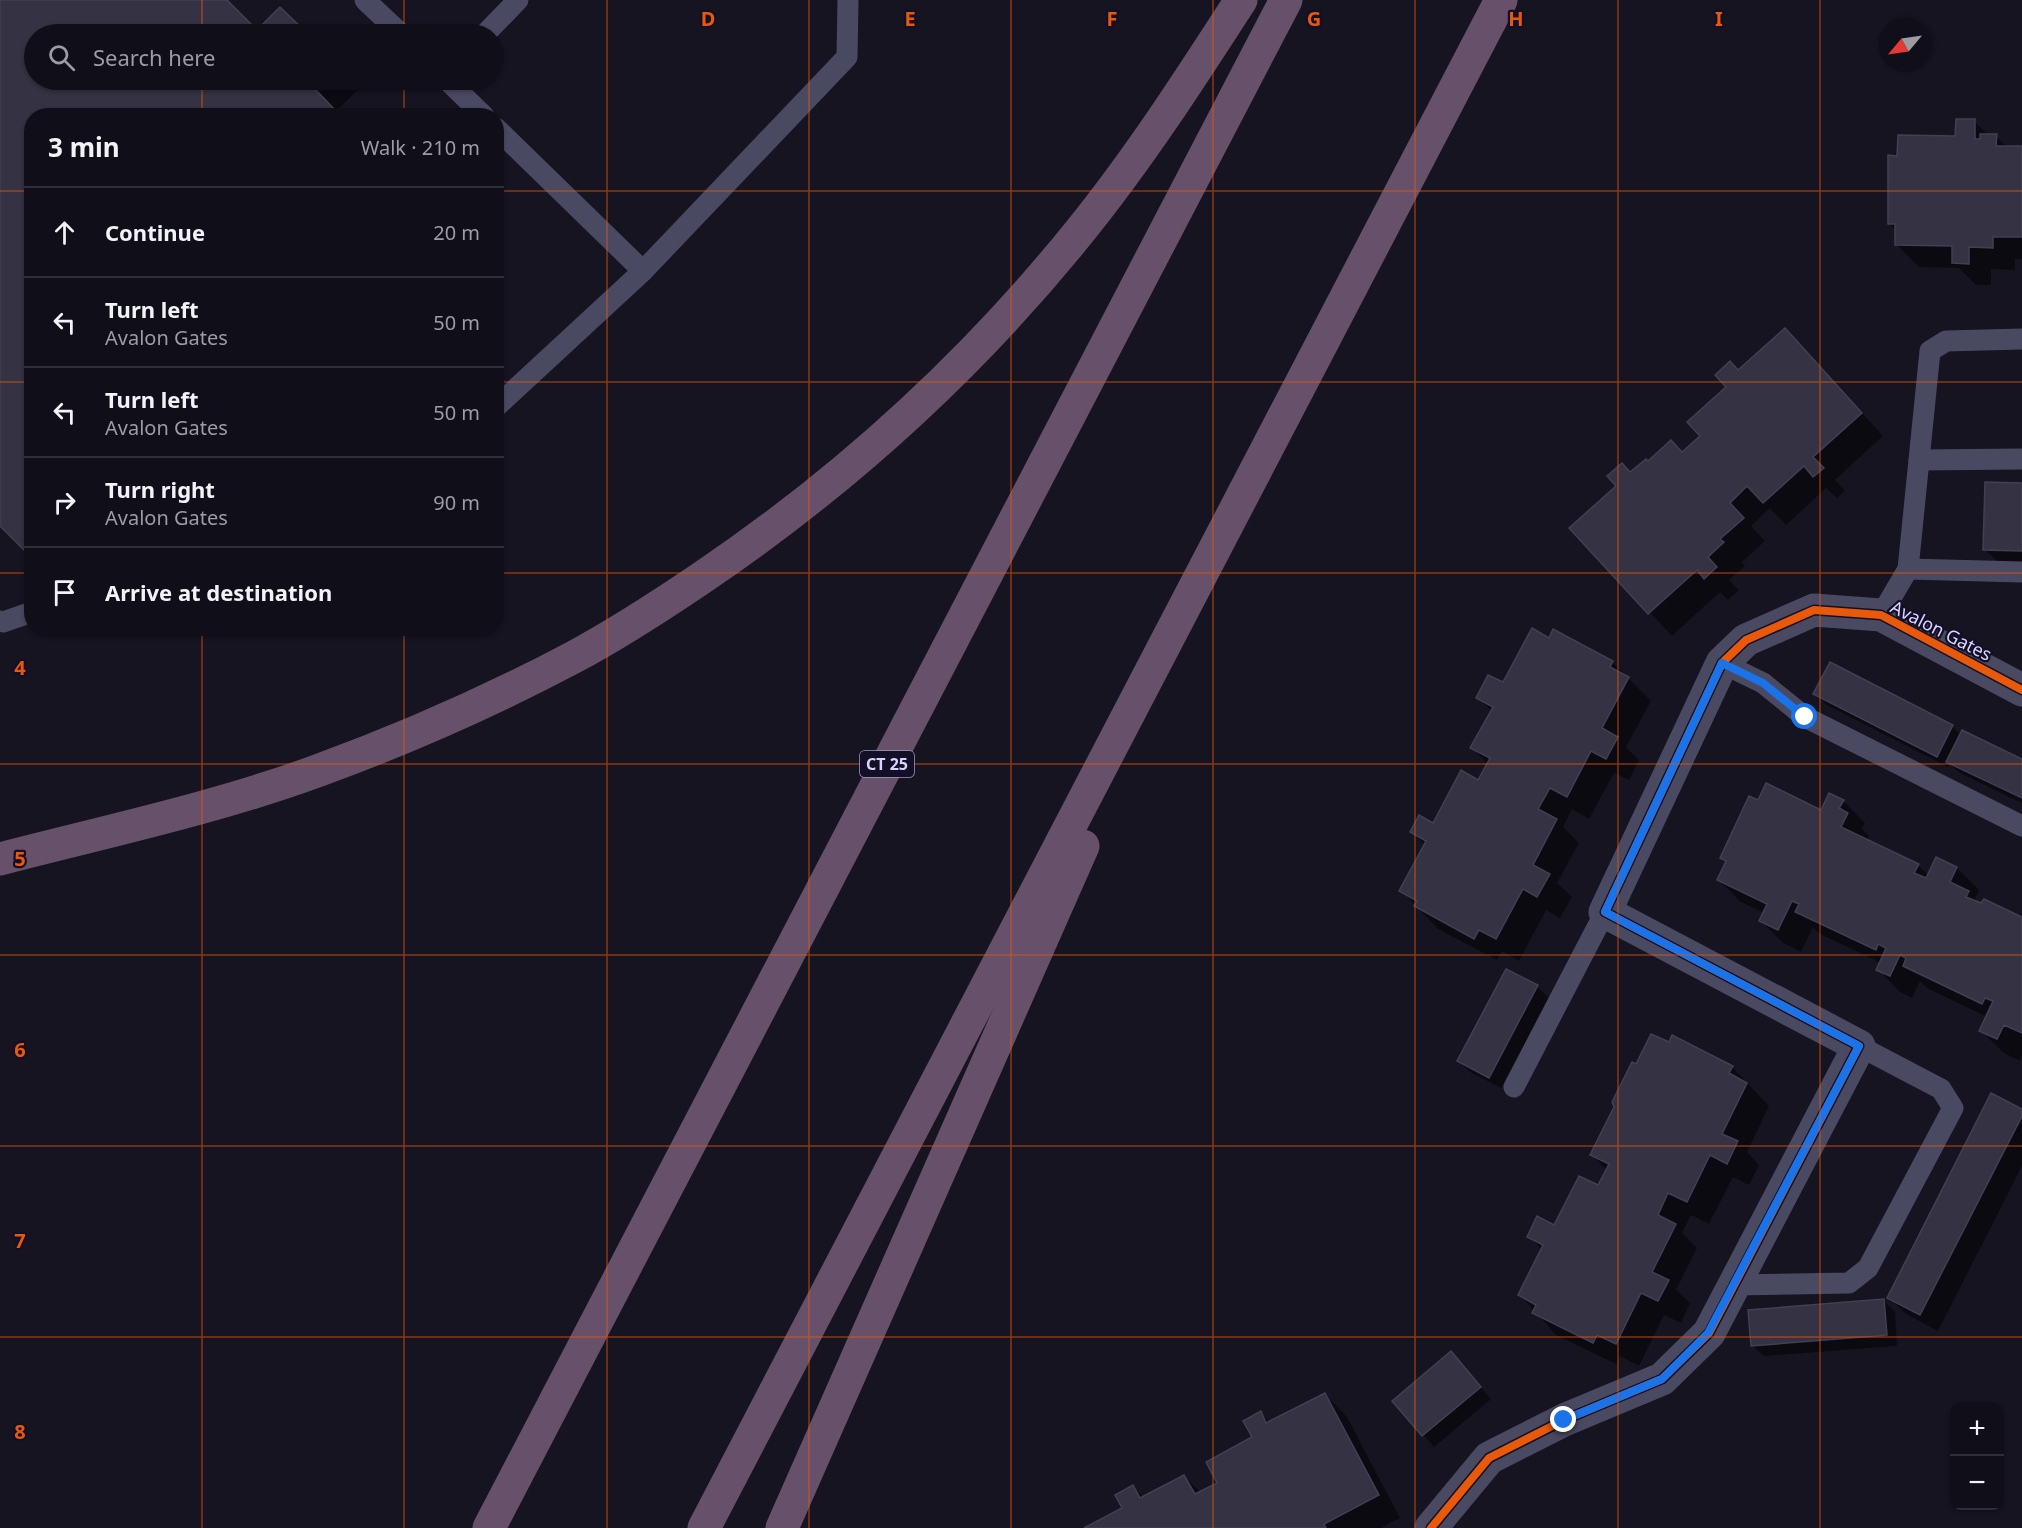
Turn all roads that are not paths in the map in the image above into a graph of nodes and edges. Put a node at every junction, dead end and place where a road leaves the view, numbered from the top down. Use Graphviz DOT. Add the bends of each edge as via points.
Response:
graph roads {
  1 [pos="365,0"];
  2 [pos="518,0"];
  3 [pos="848,0"];
  4 [pos="1240,0"];
  5 [pos="1286,0"];
  6 [pos="1501,0"];
  7 [pos="390,24"];
  8 [pos="495,24"];
  9 [pos="457,90"];
  10 [pos="476,108"];
  11 [pos="504,136"];
  12 [pos="643,271"];
  13 [pos="2022,339"];
  14 [pos="504,400"];
  15 [pos="2022,459"];
  16 [pos="1919,460"];
  17 [pos="1207,564"];
  18 [pos="1908,569"];
  19 [pos="2022,572"];
  20 [pos="24,614"];
  21 [pos="1881,615"];
  22 [pos="0,621"];
  23 [pos="1722,663"];
  24 [pos="2022,690"];
  25 [pos="2022,826"];
  26 [pos="0,859"];
  27 [pos="1605,912"];
  28 [pos="1859,1046"];
  29 [pos="1514,1087"];
  30 [pos="1734,1285"];
  31 [pos="489,1528"];
  32 [pos="704,1528"];
  33 [pos="782,1528"];
  34 [pos="1431,1528"];
  1 -- 7 [label="lane"];
  2 -- 8 [label="lane"];
  3 -- 12 [label="lane" via="847,57"];
  4 -- 26 [label="highway" via="1115,186 991,333 890,431 734,556 575,656 448,719 376,749 221,801"];
  5 -- 31 [label="highway, CT 25"];
  6 -- 17 [label="highway"];
  9 -- 10 [label="lane"];
  11 -- 12 [label="lane"];
  12 -- 14 [label="lane"];
  13 -- 16 [label="lane" via="1946,341 1930,351"];
  15 -- 16 [label="lane"];
  16 -- 18 [label="lane"];
  17 -- 32 [label="highway"];
  17 -- 33 [label="highway"];
  18 -- 19 [label="lane"];
  18 -- 21 [label="lane"];
  20 -- 22 [label="lane"];
  21 -- 23 [label="street, Avalon Gates" via="1814,609 1746,640"];
  21 -- 24 [label="street, Avalon Gates"];
  23 -- 25 [label="lane" via="1763,683 1805,717"];
  23 -- 27 [label="street, Avalon Gates"];
  27 -- 28 [label="street"];
  27 -- 29 [label="lane"];
  28 -- 30 [label="street"];
  28 -- 30 [label="lane" via="1941,1089 1953,1108 1868,1268 1849,1283"];
  30 -- 34 [label="street" via="1708,1333 1662,1379 1564,1420 1489,1458"];
}
